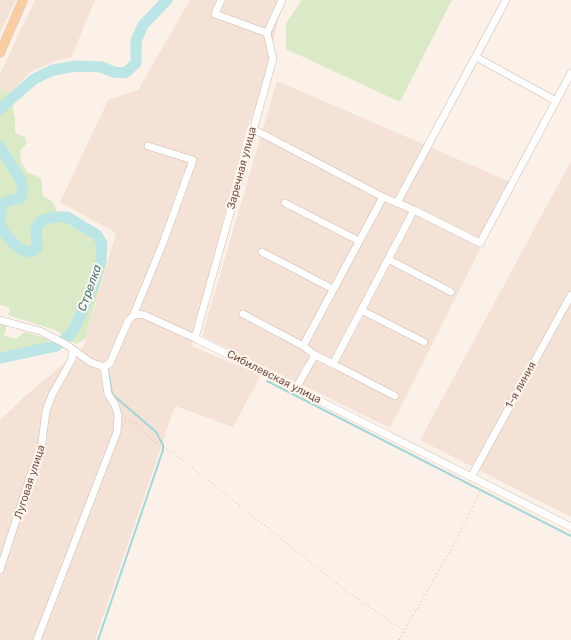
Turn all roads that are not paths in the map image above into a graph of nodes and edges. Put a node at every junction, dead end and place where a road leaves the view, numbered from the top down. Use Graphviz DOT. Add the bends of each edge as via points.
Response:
graph roads {
  1 [pos="23,0"];
  2 [pos="221,0"];
  3 [pos="282,0"];
  4 [pos="506,0"];
  5 [pos="267,33"];
  6 [pos="0,53"];
  7 [pos="476,57"];
  8 [pos="571,73"];
  9 [pos="556,101"];
  10 [pos="253,129"];
  11 [pos="148,146"];
  12 [pos="383,197"];
  13 [pos="285,203"];
  14 [pos="397,203"];
  15 [pos="414,210"];
  16 [pos="359,241"];
  17 [pos="262,252"];
  18 [pos="388,259"];
  19 [pos="333,289"];
  20 [pos="451,292"];
  21 [pos="571,295"];
  22 [pos="362,310"];
  23 [pos="243,314"];
  24 [pos="133,316"];
  25 [pos="0,320"];
  26 [pos="195,338"];
  27 [pos="424,342"];
  28 [pos="303,346"];
  29 [pos="70,347"];
  30 [pos="315,355"];
  31 [pos="333,364"];
  32 [pos="104,367"];
  33 [pos="296,388"];
  34 [pos="395,396"];
  35 [pos="471,477"];
  36 [pos="571,526"];
  37 [pos="0,570"];
  38 [pos="37,640"];
  1 -- 6 [label="main road"];
  2 -- 5 [label="street" via="215,14"];
  3 -- 5 [label="street"];
  4 -- 7 [label="street"];
  5 -- 10 [label="street, Заречная улица" via="273,59"];
  7 -- 9 [label="street"];
  7 -- 14 [label="street"];
  8 -- 9 [label="street"];
  9 -- 15 [label="street" via="480,243"];
  10 -- 12 [label="street"];
  10 -- 26 [label="street, Заречная улица"];
  11 -- 24 [label="street" via="193,160"];
  12 -- 14 [label="street"];
  12 -- 16 [label="street"];
  13 -- 16 [label="street"];
  14 -- 15 [label="street"];
  15 -- 18 [label="street"];
  16 -- 19 [label="street"];
  17 -- 19 [label="street"];
  18 -- 20 [label="street"];
  18 -- 22 [label="street"];
  19 -- 28 [label="street"];
  21 -- 35 [label="street, 1-я линия"];
  22 -- 27 [label="street"];
  22 -- 31 [label="street"];
  23 -- 28 [label="street"];
  24 -- 26 [label="street, Сибилевская улица" via="144,315"];
  24 -- 32 [label="street" via="110,363"];
  25 -- 29 [label="street" via="40,331"];
  26 -- 33 [label="street, Сибилевская улица"];
  28 -- 30 [label="street"];
  29 -- 32 [label="street" via="90,362"];
  29 -- 37 [label="street, Луговая улица" via="72,359 46,411 41,450"];
  30 -- 31 [label="street"];
  30 -- 33 [label="street"];
  31 -- 34 [label="street"];
  32 -- 38 [label="street" via="108,394 118,415 118,432"];
  33 -- 35 [label="street, Сибилевская улица"];
  35 -- 36 [label="street, Сибилевская улица"];
}
